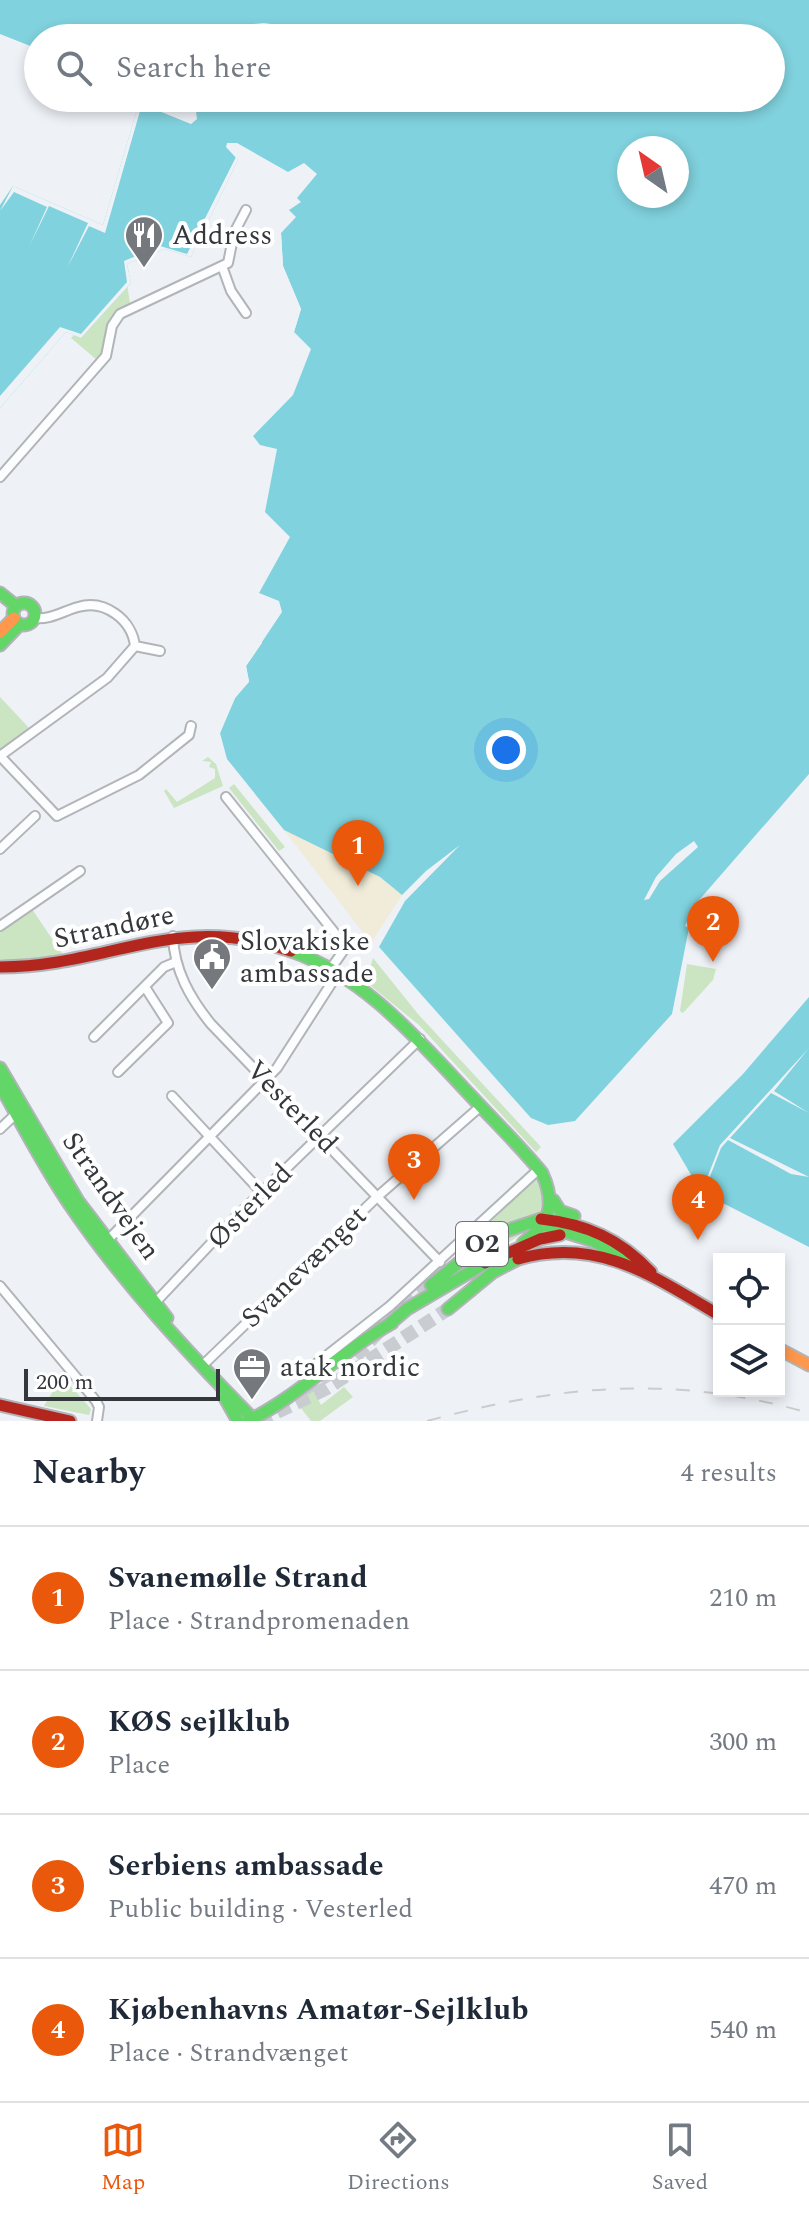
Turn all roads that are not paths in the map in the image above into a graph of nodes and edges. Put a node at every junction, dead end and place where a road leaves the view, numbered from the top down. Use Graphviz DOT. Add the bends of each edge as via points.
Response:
graph roads {
  1 [pos="246,210"];
  2 [pos="222,266"];
  3 [pos="246,313"];
  4 [pos="0,477"];
  5 [pos="0,593"];
  6 [pos="17,616"];
  7 [pos="34,618"];
  8 [pos="0,632"];
  9 [pos="0,645"];
  10 [pos="135,646"];
  11 [pos="160,651"];
  12 [pos="191,726"];
  13 [pos="226,797"];
  14 [pos="35,816"];
  15 [pos="0,849"];
  16 [pos="80,871"];
  17 [pos="0,926"];
  18 [pos="173,936"];
  19 [pos="176,962"];
  20 [pos="0,967"];
  21 [pos="333,970"];
  22 [pos="145,987"];
  23 [pos="94,1037"];
  24 [pos="420,1039"];
  25 [pos="0,1068"];
  26 [pos="118,1072"];
  27 [pos="266,1079"];
  28 [pos="0,1085"];
  29 [pos="172,1096"];
  30 [pos="481,1106"];
  31 [pos="20,1111"];
  32 [pos="0,1129"];
  33 [pos="320,1135"];
  34 [pos="209,1136"];
  35 [pos="539,1169"];
  36 [pos="547,1182"];
  37 [pos="263,1194"];
  38 [pos="377,1197"];
  39 [pos="553,1200"];
  40 [pos="542,1222"];
  41 [pos="595,1227"];
  42 [pos="568,1234"];
  43 [pos="105,1243"];
  44 [pos="603,1245"];
  45 [pos="440,1262"];
  46 [pos="485,1263"];
  47 [pos="656,1278"];
  48 [pos="0,1286"];
  49 [pos="431,1291"];
  50 [pos="153,1304"];
  51 [pos="448,1309"];
  52 [pos="713,1311"];
  53 [pos="785,1352"];
  54 [pos="809,1365"];
  55 [pos="202,1366"];
  56 [pos="309,1382"];
  57 [pos="217,1384"];
  58 [pos="0,1405"];
  59 [pos="252,1420"];
  60 [pos="70,1421"];
  61 [pos="97,1421"];
  62 [pos="238,1421"];
  1 -- 2 [label="street" via="234,233 232,256"];
  2 -- 3 [label="street"];
  2 -- 4 [label="street" via="120,314 106,356"];
  5 -- 6 [label="main road"];
  6 -- 7 [label="main road"];
  6 -- 7 [label="main road" via="29,604"];
  6 -- 8 [label="main road"];
  6 -- 9 [label="main road"];
  7 -- 10 [label="street" via="97,606 120,616"];
  10 -- 11 [label="street"];
  10 -- 12 [label="street" via="107,678 0,756 57,816 139,775 189,735"];
  13 -- 21 [label="street" via="346,947"];
  14 -- 15 [label="street"];
  16 -- 17 [label="street"];
  18 -- 19 [label="street, Vesterled"];
  18 -- 20 [label="main road, Strandøre" via="45,966"];
  18 -- 21 [label="main road, Strandøre" via="235,937 285,949"];
  19 -- 22 [label="street"];
  19 -- 27 [label="street, Vesterled" via="202,1012"];
  21 -- 24 [label="main road, Strandøre" via="377,998"];
  21 -- 27 [label="street"];
  22 -- 23 [label="street"];
  22 -- 26 [label="street" via="168,1023"];
  24 -- 30 [label="main road, Strandøre"];
  24 -- 33 [label="street, Østerled"];
  25 -- 31 [label="main road, Strandvejen"];
  27 -- 33 [label="street, Vesterled"];
  27 -- 34 [label="street"];
  28 -- 31 [label="main road, Strandvejen"];
  29 -- 34 [label="street"];
  30 -- 35 [label="main road, Strandøre"];
  30 -- 38 [label="street, Svanevænget"];
  31 -- 32 [label="street"];
  31 -- 43 [label="main road, Strandvejen" via="61,1191"];
  33 -- 37 [label="street, Østerled"];
  33 -- 38 [label="street, Vesterled"];
  34 -- 37 [label="street"];
  34 -- 43 [label="street"];
  35 -- 36 [label="main road, Strandøre"];
  35 -- 45 [label="street"];
  36 -- 39 [label="main road, Strandøre"];
  36 -- 40 [label="main road"];
  37 -- 50 [label="street, Østerled"];
  38 -- 45 [label="street, Vesterled"];
  38 -- 55 [label="street, Svanevænget"];
  39 -- 40 [label="main road"];
  39 -- 41 [label="main road" via="560,1211"];
  40 -- 41 [label="main road, O2"];
  40 -- 42 [label="main road"];
  40 -- 46 [label="main road" via="522,1243"];
  40 -- 49 [label="main road, O2" via="494,1235"];
  41 -- 44 [label="main road, O2"];
  42 -- 44 [label="main road"];
  42 -- 46 [label="main road" via="540,1239"];
  43 -- 50 [label="main road, Strandvejen"];
  44 -- 47 [label="main road, O2"];
  44 -- 47 [label="main road, O2"];
  44 -- 51 [label="main road, O2" via="518,1259"];
  45 -- 56 [label="street" via="307,1371"];
  46 -- 49 [label="main road"];
  47 -- 52 [label="main road, O2"];
  48 -- 61 [label="street" via="96,1401"];
  49 -- 56 [label="main road"];
  50 -- 55 [label="main road, Strandvejen"];
  53 -- 54 [label="main road"];
  55 -- 57 [label="main road, Strandvejen"];
  56 -- 59 [label="main road"];
  57 -- 59 [label="main road, Strandvejen"];
  57 -- 62 [label="main road, Strandvejen"];
  58 -- 60 [label="main road"];
}
